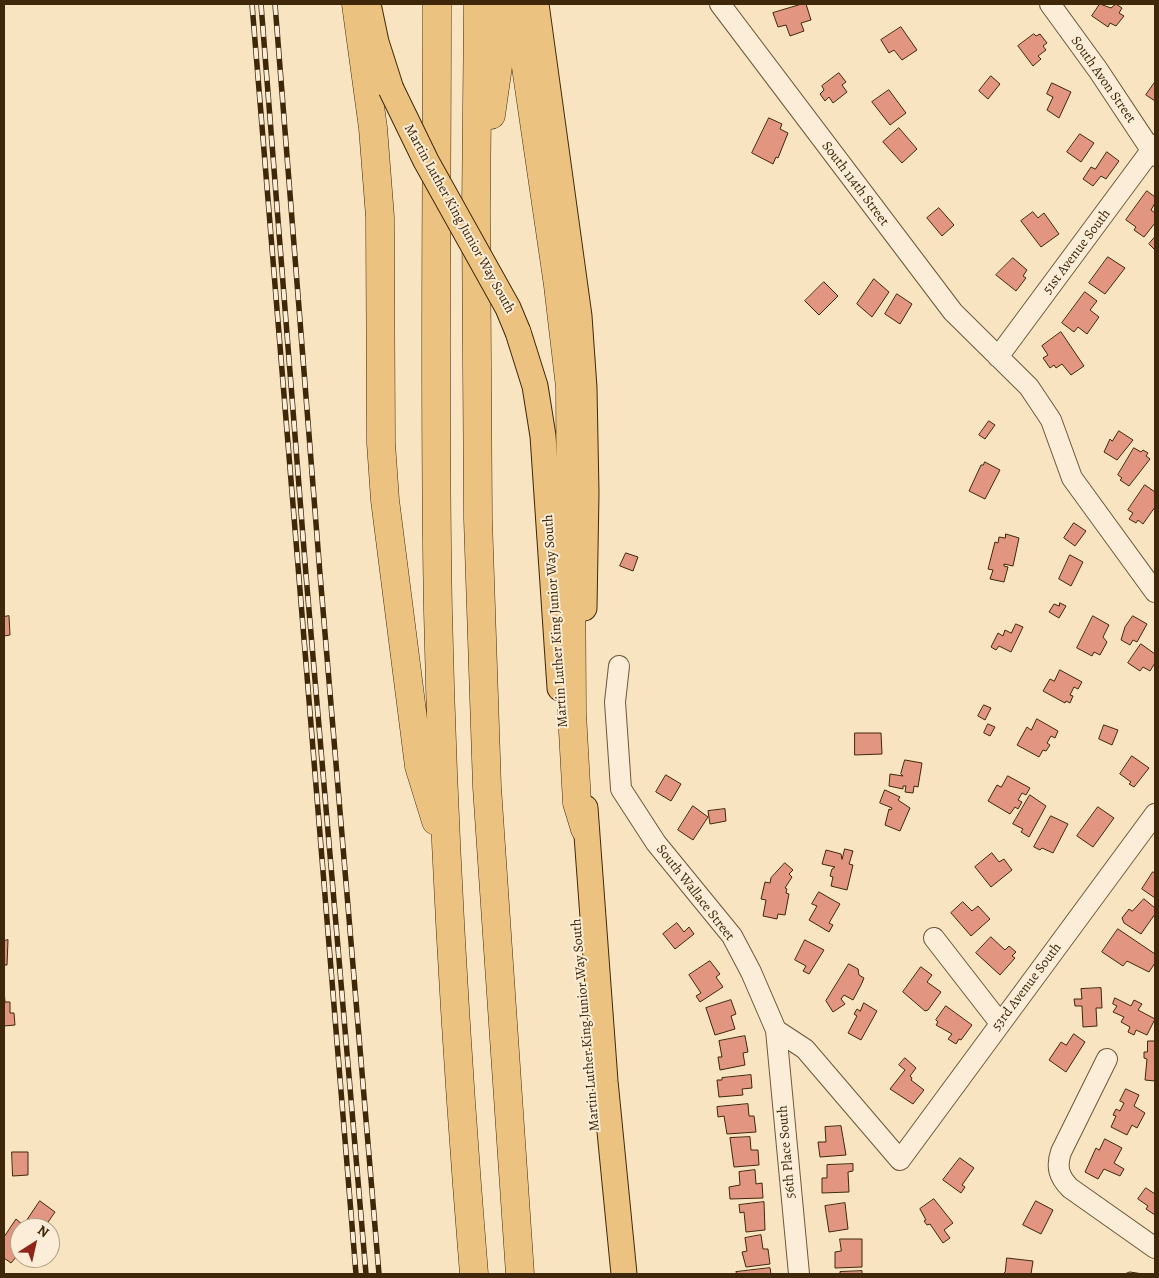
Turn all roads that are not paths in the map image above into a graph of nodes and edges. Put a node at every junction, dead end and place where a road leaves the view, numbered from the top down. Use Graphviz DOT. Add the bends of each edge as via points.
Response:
graph roads {
  1 [pos="356,4"];
  2 [pos="368,4"];
  3 [pos="436,4"];
  4 [pos="478,4"];
  5 [pos="505,4"];
  6 [pos="520,4"];
  7 [pos="536,4"];
  8 [pos="720,4"];
  9 [pos="1050,4"];
  10 [pos="1154,151"];
  11 [pos="476,210"];
  12 [pos="998,357"];
  13 [pos="1155,592"];
  14 [pos="619,666"];
  15 [pos="1155,814"];
  16 [pos="585,829"];
  17 [pos="447,856"];
  18 [pos="934,938"];
  19 [pos="1000,1024"];
  20 [pos="776,1030"];
  21 [pos="1107,1059"];
  22 [pos="1155,1248"];
  23 [pos="474,1274"];
  24 [pos="520,1274"];
  25 [pos="608,1274"];
  26 [pos="624,1274"];
  27 [pos="799,1274"];
  1 -- 17 [label="highway" via="373,128 380,217 381,444 385,500 419,766"];
  2 -- 25 [label="main road, Martin Luther King Junior Way South, bridge" via="391,90 426,161 508,308 535,386 543,436 580,975"];
  3 -- 17 [label="highway" via="438,600"];
  4 -- 11 [label="highway"];
  5 -- 11 [label="highway" via="504,31"];
  6 -- 16 [label="highway" via="570,387 572,713 577,803"];
  7 -- 16 [label="main road, Martin Luther King Junior Way South" via="579,316 584,388"];
  8 -- 12 [label="street, South 114th Street" via="952,312"];
  9 -- 10 [label="street, South Avon Street"];
  10 -- 12 [label="street, 51st Avenue South"];
  11 -- 24 [label="highway" via="478,519 487,788"];
  12 -- 13 [label="street, South 114th Street" via="1039,401 1051,420 1072,478"];
  14 -- 20 [label="street, South Wallace Street" via="616,702 621,789 656,843 732,936"];
  15 -- 19 [label="street, 53rd Avenue South"];
  16 -- 26 [label="main road, Martin Luther King Junior Way South"];
  17 -- 23 [label="highway" via="459,1089"];
  18 -- 19 [label="street"];
  19 -- 20 [label="street, 53rd Avenue South" via="900,1160 806,1049"];
  20 -- 27 [label="street, 56th Place South"];
  21 -- 22 [label="street" via="1061,1152 1060,1175 1070,1188"];
}
